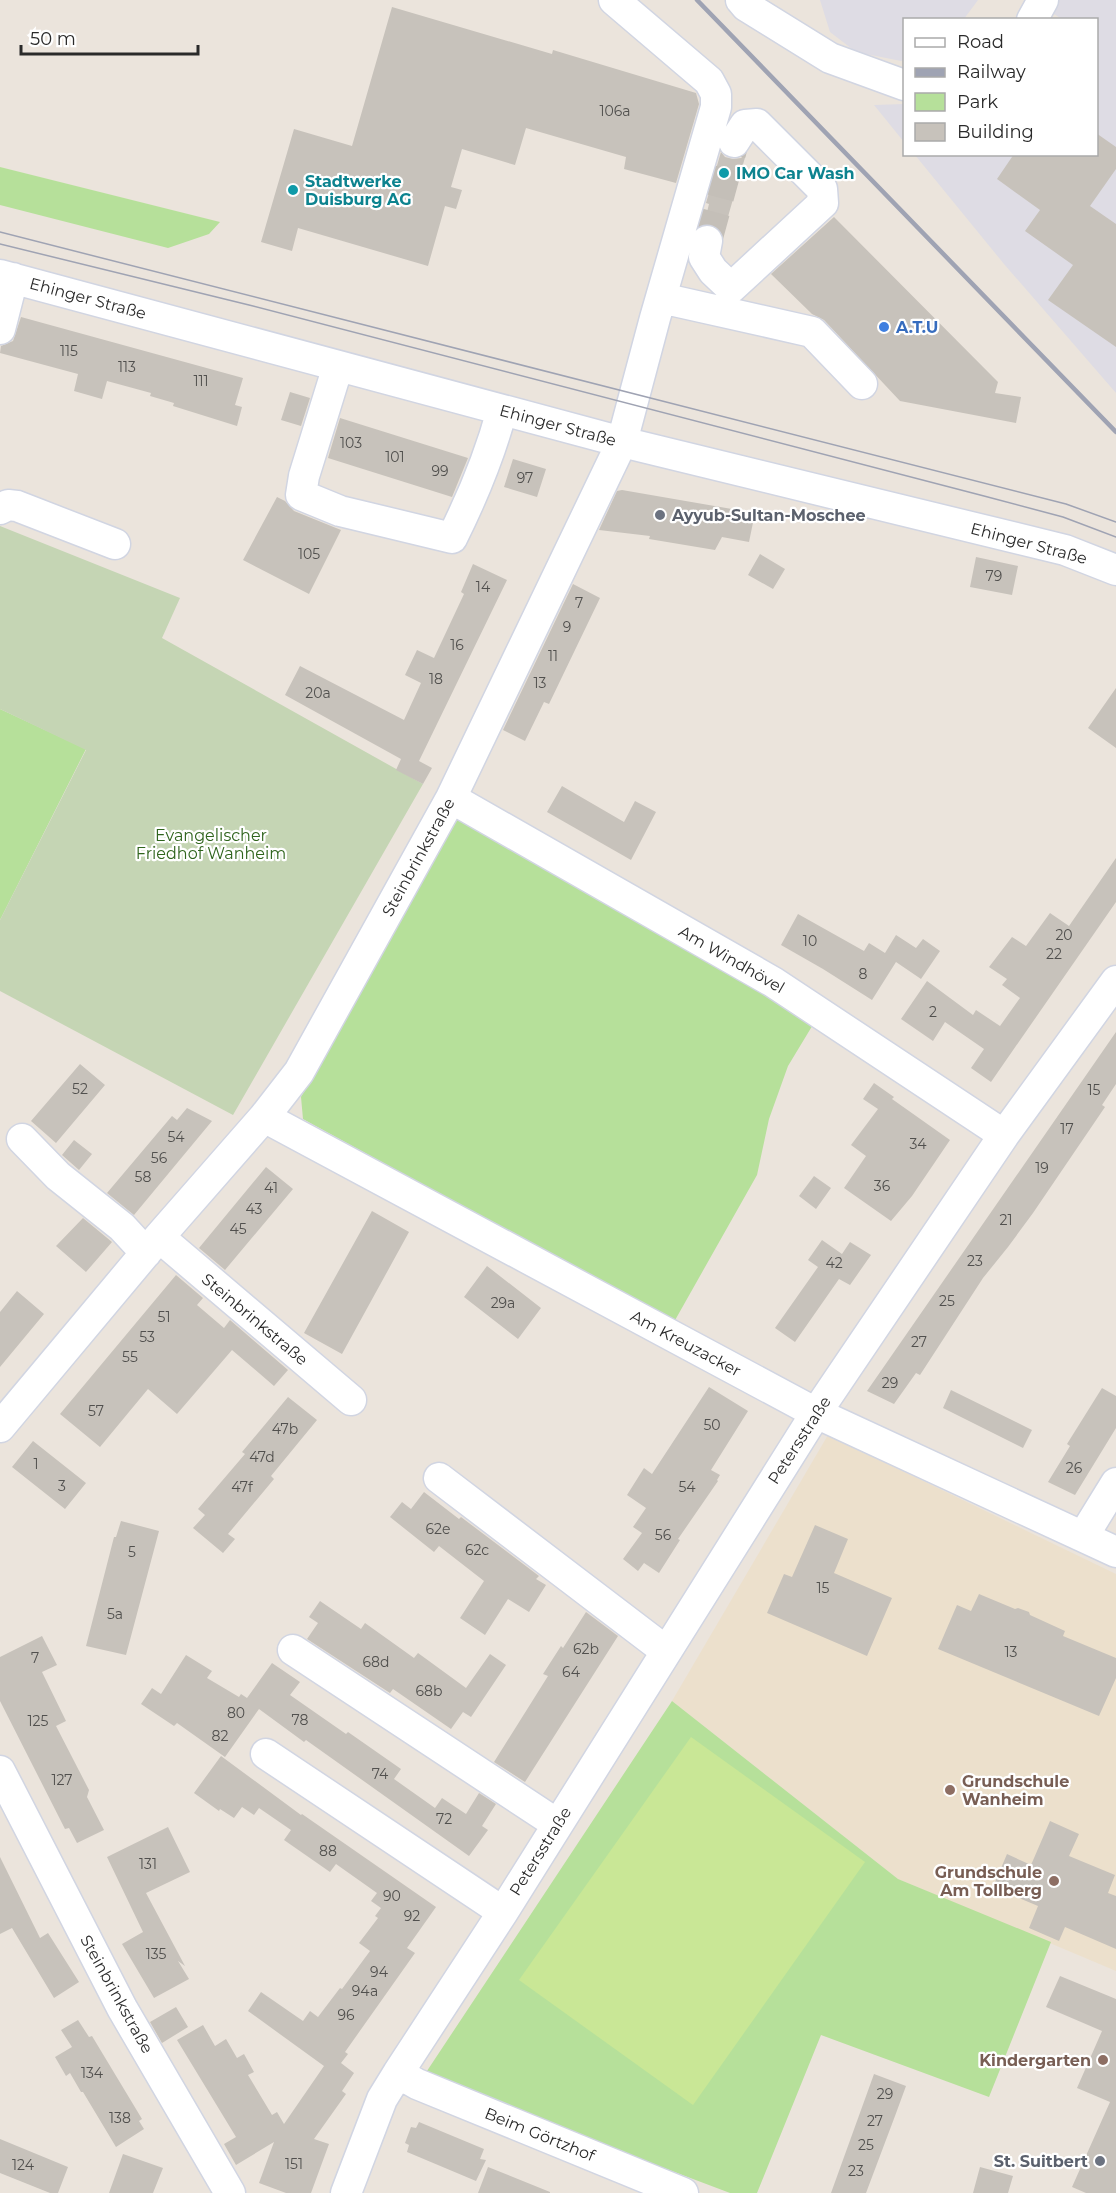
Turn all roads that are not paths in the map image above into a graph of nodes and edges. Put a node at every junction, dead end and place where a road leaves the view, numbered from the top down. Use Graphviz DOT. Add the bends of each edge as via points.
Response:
graph roads {
  1 [pos="614,0"];
  2 [pos="741,0"];
  3 [pos="1043,0"];
  4 [pos="1033,18"];
  5 [pos="903,85"];
  6 [pos="734,142"];
  7 [pos="707,241"];
  8 [pos="6,276"];
  9 [pos="661,298"];
  10 [pos="0,329"];
  11 [pos="338,366"];
  12 [pos="862,384"];
  13 [pos="502,410"];
  14 [pos="622,442"];
  15 [pos="0,509"];
  16 [pos="115,544"];
  17 [pos="1116,570"];
  18 [pos="451,798"];
  19 [pos="1116,981"];
  20 [pos="264,1117"];
  21 [pos="1004,1135"];
  22 [pos="22,1139"];
  23 [pos="152,1245"];
  24 [pos="351,1400"];
  25 [pos="816,1413"];
  26 [pos="0,1427"];
  27 [pos="439,1478"];
  28 [pos="1116,1483"];
  29 [pos="1084,1535"];
  30 [pos="1116,1552"];
  31 [pos="293,1650"];
  32 [pos="666,1651"];
  33 [pos="266,1754"];
  34 [pos="3,1787"];
  35 [pos="557,1824"];
  36 [pos="502,1912"];
  37 [pos="398,2073"];
  38 [pos="230,2193"];
  39 [pos="346,2193"];
  40 [pos="683,2193"];
  1 -- 9 [label="street, Steinbrinkstraße" via="709,81 716,94 716,107"];
  2 -- 5 [label="street" via="830,58"];
  3 -- 4 [label="street"];
  6 -- 7 [label="street" via="745,125 757,124 822,189 823,203 731,288 704,257"];
  8 -- 10 [label="street"];
  8 -- 11 [label="street, Ehinger Straße"];
  9 -- 12 [label="street" via="812,332"];
  9 -- 14 [label="street, Steinbrinkstraße"];
  11 -- 13 [label="street, Ehinger Straße"];
  11 -- 13 [label="street" via="301,495 340,511 452,538 493,444"];
  13 -- 14 [label="street, Ehinger Straße"];
  14 -- 17 [label="street, Ehinger Straße" via="1065,550"];
  14 -- 18 [label="street, Steinbrinkstraße"];
  15 -- 16 [label="street" via="17,506"];
  18 -- 20 [label="street, Steinbrinkstraße" via="298,1072"];
  18 -- 21 [label="street, Am Windhövel" via="773,982"];
  19 -- 21 [label="street, Petersstraße"];
  20 -- 23 [label="street, Steinbrinkstraße"];
  20 -- 25 [label="street, Am Kreuzacker"];
  21 -- 25 [label="street, Petersstraße"];
  22 -- 23 [label="street" via="58,1176 122,1227"];
  23 -- 24 [label="street, Steinbrinkstraße"];
  23 -- 26 [label="street, Steinbrinkstraße"];
  25 -- 29 [label="street, Am Kreuzacker"];
  25 -- 32 [label="street, Petersstraße"];
  27 -- 32 [label="street"];
  28 -- 29 [label="street"];
  29 -- 30 [label="street, Am Kreuzacker"];
  31 -- 35 [label="street"];
  32 -- 35 [label="street, Petersstraße"];
  33 -- 36 [label="street, Petersstraße"];
  34 -- 38 [label="street, Steinbrinkstraße" via="122,2008"];
  35 -- 36 [label="street, Petersstraße"];
  36 -- 37 [label="street, Petersstraße"];
  37 -- 39 [label="street, Petersstraße" via="382,2099"];
  37 -- 40 [label="street, Beim Görtzhof"];
}
